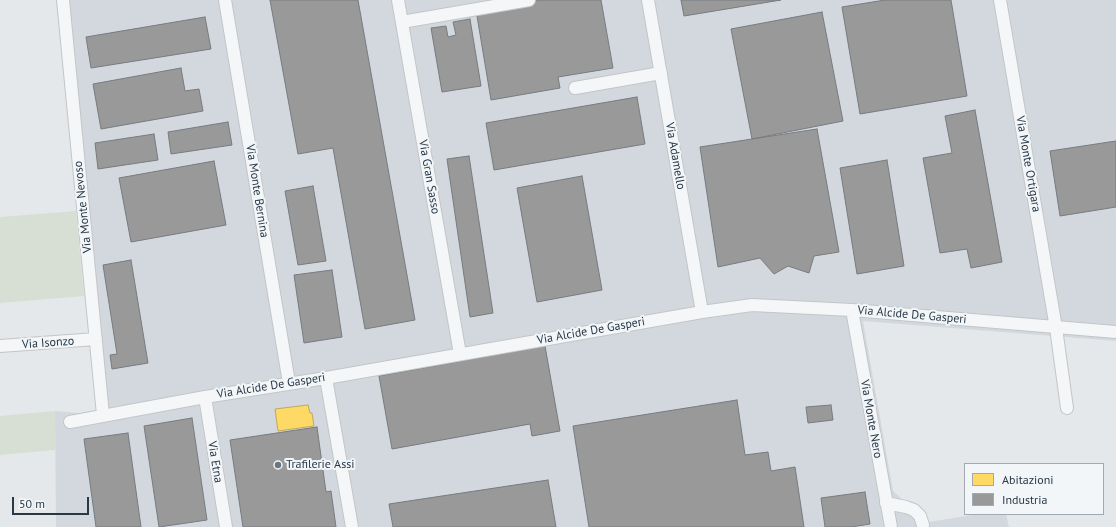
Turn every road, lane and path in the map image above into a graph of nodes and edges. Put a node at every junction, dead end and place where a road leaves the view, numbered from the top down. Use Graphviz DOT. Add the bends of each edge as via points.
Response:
graph roads {
  1 [pos="64,0"];
  2 [pos="225,0"];
  3 [pos="398,0"];
  4 [pos="529,0"];
  5 [pos="648,0"];
  6 [pos="1000,0"];
  7 [pos="402,22"];
  8 [pos="661,73"];
  9 [pos="575,88"];
  10 [pos="852,310"];
  11 [pos="702,312"];
  12 [pos="1056,328"];
  13 [pos="1116,332"];
  14 [pos="96,339"];
  15 [pos="0,346"];
  16 [pos="460,354"];
  17 [pos="326,378"];
  18 [pos="288,383"];
  19 [pos="205,397"];
  20 [pos="1067,408"];
  21 [pos="103,415"];
  22 [pos="70,422"];
  23 [pos="886,503"];
  24 [pos="923,525"];
  25 [pos="226,527"];
  26 [pos="352,527"];
  27 [pos="891,527"];
  1 -- 14 [label="street, Via Monte Nevoso"];
  2 -- 18 [label="street, Via Monte Bernina"];
  3 -- 7 [label="street, Via Gran Sasso"];
  4 -- 7 [label="street"];
  5 -- 8 [label="street, Via Adamello"];
  6 -- 12 [label="street, Via Monte Ortigara"];
  7 -- 16 [label="street, Via Gran Sasso"];
  8 -- 9 [label="street"];
  8 -- 11 [label="street, Via Adamello"];
  10 -- 11 [label="street, Via Alcide De Gasperi" via="752,305"];
  10 -- 12 [label="street, Via Alcide De Gasperi"];
  10 -- 23 [label="street, Via Monte Nero"];
  11 -- 16 [label="street, Via Alcide De Gasperi"];
  12 -- 13 [label="street, Via Alcide De Gasperi"];
  12 -- 20 [label="street, Via Monte Ortigara"];
  14 -- 15 [label="street, Via Isonzo"];
  14 -- 21 [label="street, Via Monte Nevoso"];
  16 -- 17 [label="street, Via Alcide De Gasperi"];
  17 -- 18 [label="street, Via Alcide De Gasperi"];
  17 -- 26 [label="street"];
  18 -- 19 [label="street, Via Alcide De Gasperi"];
  19 -- 21 [label="street, Via Alcide De Gasperi"];
  19 -- 25 [label="street, Via Etna"];
  21 -- 22 [label="street, Via Alcide De Gasperi"];
  23 -- 24 [label="street" via="914,510 920,516"];
  23 -- 27 [label="street, Via Monte Nero"];
}
